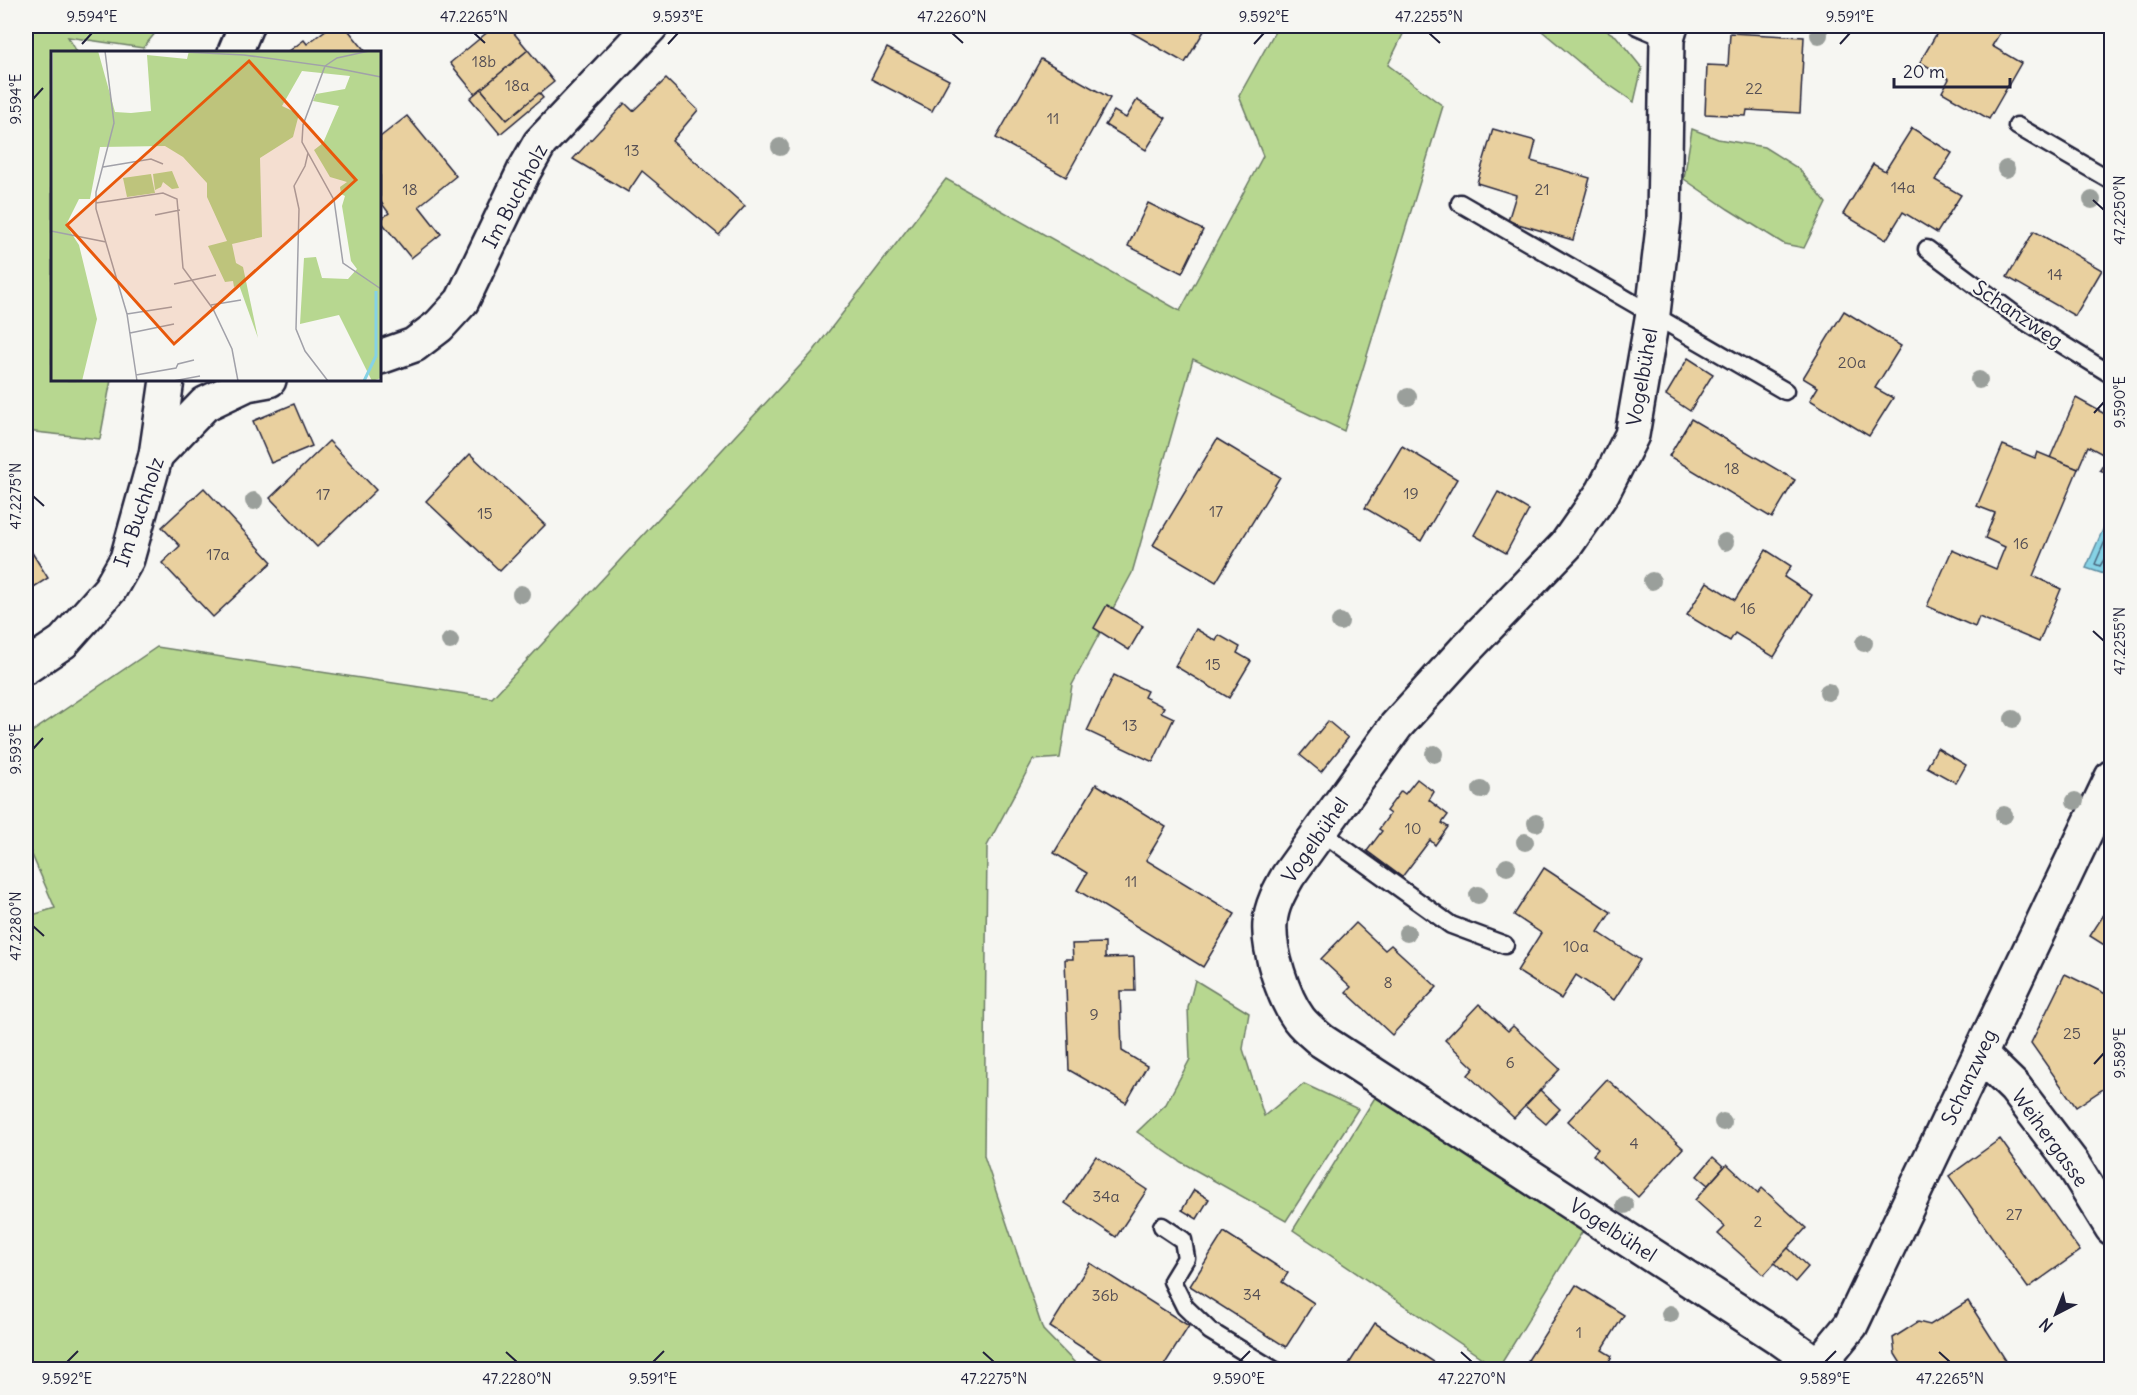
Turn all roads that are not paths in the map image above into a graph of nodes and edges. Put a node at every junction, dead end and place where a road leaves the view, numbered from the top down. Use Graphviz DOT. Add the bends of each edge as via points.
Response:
graph roads {
  1 [pos="246,26"];
  2 [pos="651,26"];
  3 [pos="1637,26"];
  4 [pos="1669,32"];
  5 [pos="235,51"];
  6 [pos="2017,126"];
  7 [pos="2112,181"];
  8 [pos="1460,203"];
  9 [pos="1927,249"];
  10 [pos="1653,313"];
  11 [pos="381,357"];
  12 [pos="2112,375"];
  13 [pos="167,381"];
  14 [pos="263,381"];
  15 [pos="1785,391"];
  16 [pos="156,455"];
  17 [pos="26,667"];
  18 [pos="2112,777"];
  19 [pos="1320,831"];
  20 [pos="1505,945"];
  21 [pos="1980,1054"];
  22 [pos="1162,1226"];
  23 [pos="2112,1228"];
  24 [pos="1816,1367"];
  25 [pos="1274,1370"];
  1 -- 5 [label="street"];
  2 -- 11 [label="street, Im Buchholz" via="540,143 462,301 414,345"];
  3 -- 4 [label="lane"];
  4 -- 10 [label="street, Vogelbühel" via="1664,219"];
  6 -- 7 [label="lane"];
  8 -- 10 [label="lane, Vogelbühel"];
  9 -- 12 [label="lane, Schanzweg" via="2018,317"];
  10 -- 15 [label="lane, Vogelbühel"];
  10 -- 19 [label="street, Vogelbühel" via="1632,435 1603,492 1566,544 1396,726"];
  13 -- 16 [label="street"];
  14 -- 16 [label="street, Im Buchholz" via="247,384 205,404"];
  16 -- 17 [label="street, Im Buchholz" via="127,559 110,589 63,642"];
  18 -- 21 [label="street, Schanzweg"];
  19 -- 20 [label="lane" via="1451,925"];
  19 -- 24 [label="street, Vogelbühel" via="1277,896 1270,923 1274,959 1284,992 1299,1020 1322,1041 1781,1339"];
  21 -- 23 [label="street, Weihergasse" via="2015,1088 2072,1163"];
  21 -- 24 [label="street, Schanzweg" via="1851,1325"];
  22 -- 25 [label="lane" via="1183,1240 1186,1258 1172,1281 1185,1307 1210,1331"];
}
